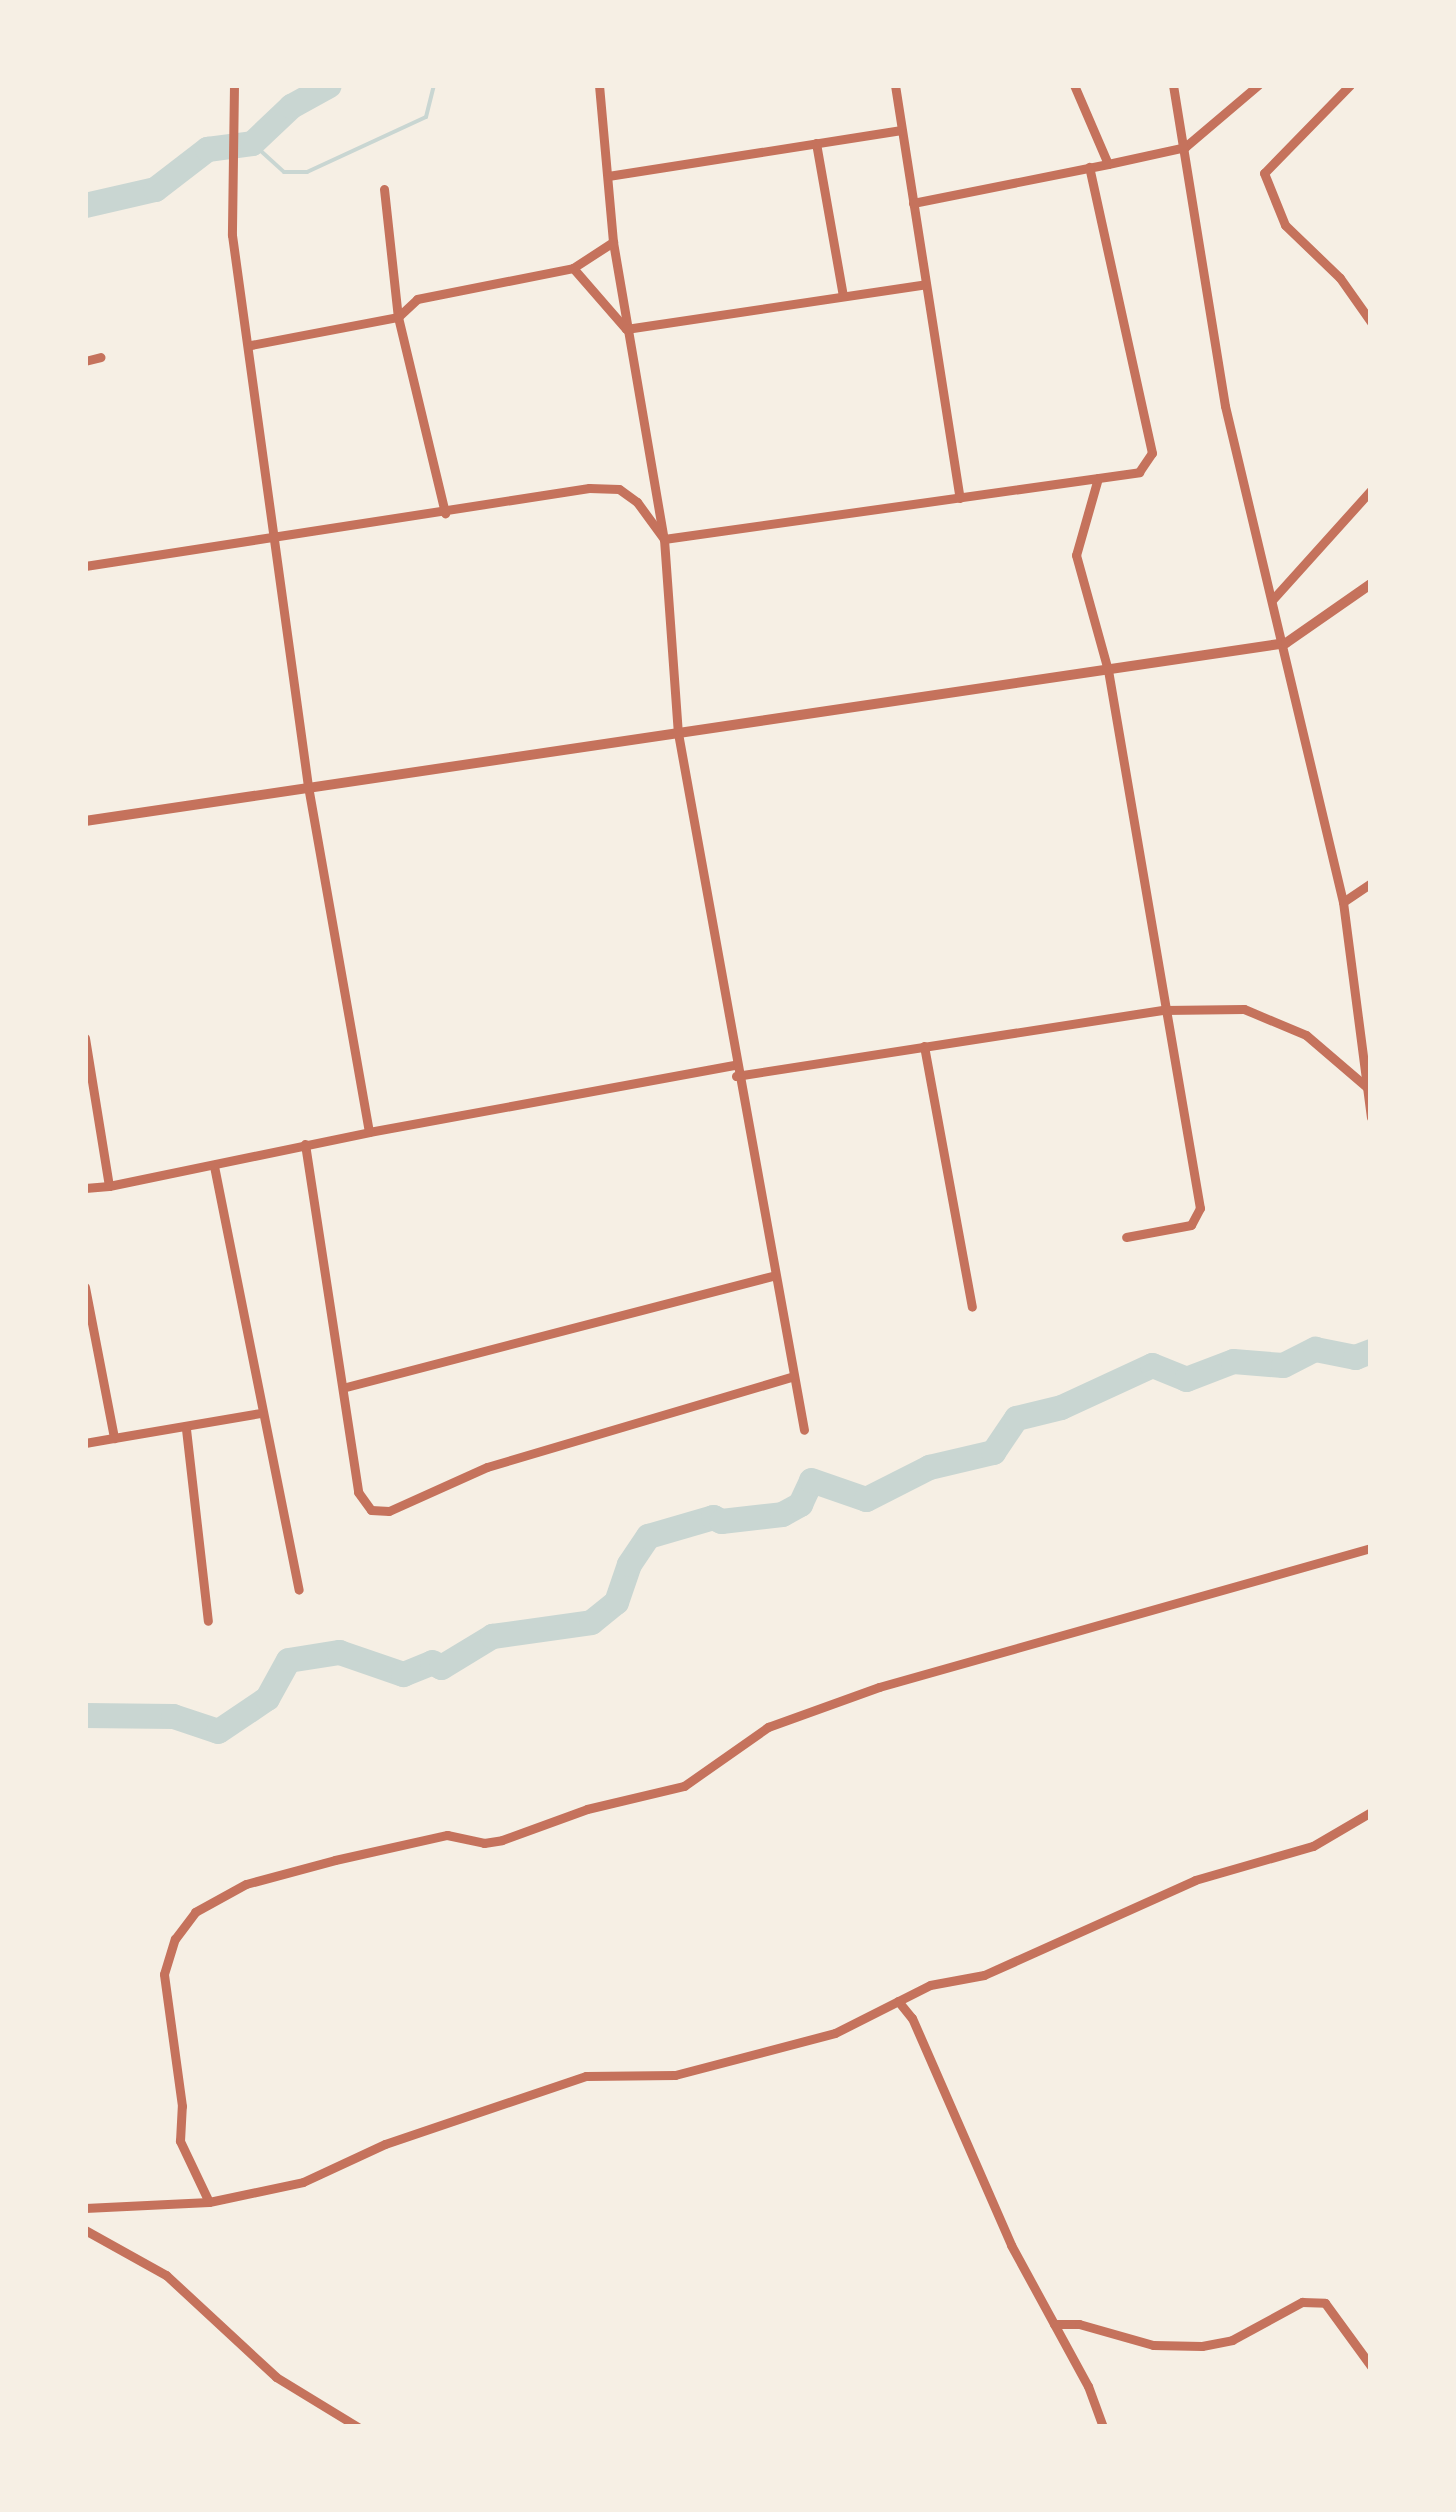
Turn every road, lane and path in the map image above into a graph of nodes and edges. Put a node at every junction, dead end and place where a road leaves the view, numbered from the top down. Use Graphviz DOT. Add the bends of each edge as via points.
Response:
graph roads {
  1 [pos="234,85"];
  2 [pos="599,85"];
  3 [pos="895,85"];
  4 [pos="1074,85"];
  5 [pos="1174,85"];
  6 [pos="1258,85"];
  7 [pos="1350,85"];
  8 [pos="901,130"];
  9 [pos="816,143"];
  10 [pos="1185,147"];
  11 [pos="1108,164"];
  12 [pos="1089,167"];
  13 [pos="608,176"];
  14 [pos="384,189"];
  15 [pos="913,203"];
  16 [pos="613,242"];
  17 [pos="573,268"];
  18 [pos="926,284"];
  19 [pos="843,296"];
  20 [pos="398,317"];
  21 [pos="1371,322"];
  22 [pos="626,329"];
  23 [pos="251,346"];
  24 [pos="102,357"];
  25 [pos="85,361"];
  26 [pos="1098,478"];
  27 [pos="1371,490"];
  28 [pos="960,498"];
  29 [pos="445,512"];
  30 [pos="274,539"];
  31 [pos="664,539"];
  32 [pos="85,566"];
  33 [pos="1371,584"];
  34 [pos="1273,599"];
  35 [pos="1286,644"];
  36 [pos="1108,670"];
  37 [pos="678,733"];
  38 [pos="308,786"];
  39 [pos="85,820"];
  40 [pos="1371,883"];
  41 [pos="1343,902"];
  42 [pos="1164,1010"];
  43 [pos="85,1038"];
  44 [pos="924,1046"];
  45 [pos="734,1064"];
  46 [pos="736,1076"];
  47 [pos="1370,1088"];
  48 [pos="1371,1117"];
  49 [pos="370,1132"];
  50 [pos="305,1144"];
  51 [pos="214,1166"];
  52 [pos="109,1186"];
  53 [pos="85,1188"];
  54 [pos="1126,1237"];
  55 [pos="772,1276"];
  56 [pos="85,1287"];
  57 [pos="972,1308"];
  58 [pos="794,1376"];
  59 [pos="346,1387"];
  60 [pos="260,1413"];
  61 [pos="186,1429"];
  62 [pos="804,1430"];
  63 [pos="114,1438"];
  64 [pos="85,1443"];
  65 [pos="1371,1548"];
  66 [pos="299,1590"];
  67 [pos="208,1621"];
  68 [pos="1371,1812"];
  69 [pos="898,2001"];
  70 [pos="209,2202"];
  71 [pos="85,2208"];
  72 [pos="85,2230"];
  73 [pos="1054,2324"];
  74 [pos="1371,2366"];
  75 [pos="358,2427"];
  76 [pos="1102,2427"];
  1 -- 23 [label="street" via="231,211"];
  2 -- 13 [label="street"];
  3 -- 8 [label="street"];
  4 -- 11 [label="street"];
  5 -- 10 [label="street"];
  6 -- 10 [label="street"];
  7 -- 21 [label="street" via="1264,173 1285,225 1340,278"];
  8 -- 9 [label="street"];
  8 -- 15 [label="street"];
  9 -- 13 [label="street"];
  9 -- 19 [label="street"];
  10 -- 11 [label="street"];
  10 -- 34 [label="street" via="1225,406"];
  11 -- 12 [label="street"];
  12 -- 15 [label="street"];
  12 -- 26 [label="street" via="1152,453 1139,472"];
  13 -- 16 [label="street"];
  14 -- 20 [label="street"];
  15 -- 18 [label="street"];
  16 -- 17 [label="street"];
  16 -- 22 [label="street"];
  17 -- 20 [label="street" via="417,299"];
  17 -- 22 [label="street"];
  18 -- 19 [label="street"];
  18 -- 28 [label="street"];
  19 -- 22 [label="street"];
  20 -- 23 [label="street"];
  20 -- 29 [label="street"];
  22 -- 31 [label="street"];
  23 -- 30 [label="street"];
  24 -- 25 [label="street"];
  26 -- 28 [label="street"];
  26 -- 36 [label="street" via="1076,555"];
  27 -- 34 [label="street"];
  28 -- 31 [label="street"];
  29 -- 30 [label="street"];
  29 -- 31 [label="street" via="588,488 619,489 638,502"];
  30 -- 32 [label="street"];
  30 -- 38 [label="street"];
  31 -- 37 [label="street"];
  33 -- 35 [label="street"];
  34 -- 35 [label="street"];
  35 -- 36 [label="street"];
  35 -- 41 [label="street"];
  36 -- 37 [label="street"];
  36 -- 42 [label="street"];
  37 -- 38 [label="street"];
  37 -- 45 [label="street"];
  38 -- 39 [label="street"];
  38 -- 49 [label="street"];
  40 -- 41 [label="street"];
  41 -- 47 [label="street"];
  42 -- 44 [label="street"];
  42 -- 47 [label="street" via="1244,1010 1272,1018 1306,1035"];
  42 -- 54 [label="street" via="1198,1221"];
  43 -- 52 [label="street"];
  44 -- 46 [label="street"];
  44 -- 57 [label="street"];
  45 -- 46 [label="street"];
  45 -- 49 [label="street"];
  46 -- 55 [label="street"];
  47 -- 48 [label="street"];
  49 -- 50 [label="street"];
  50 -- 51 [label="street"];
  50 -- 59 [label="street"];
  51 -- 52 [label="street"];
  51 -- 60 [label="street"];
  52 -- 53 [label="street"];
  55 -- 58 [label="street"];
  55 -- 59 [label="street"];
  56 -- 63 [label="street"];
  58 -- 59 [label="street" via="487,1467 390,1511 371,1510 358,1492"];
  58 -- 62 [label="street"];
  60 -- 61 [label="street"];
  60 -- 66 [label="street"];
  61 -- 63 [label="street"];
  61 -- 67 [label="street"];
  63 -- 64 [label="street"];
  65 -- 70 [label="street" via="878,1687 768,1728 684,1786 484,1844 447,1835 336,1860 246,1884 195,1912 175,1939 164,1974 182,2106 180,2141"];
  68 -- 69 [label="street" via="1313,1846 1195,1880 1056,1946"];
  69 -- 70 [label="street" via="835,2032 675,2075 586,2076 385,2144 303,2182"];
  69 -- 73 [label="street" via="912,2018 1011,2245"];
  70 -- 71 [label="street"];
  72 -- 75 [label="street" via="166,2275 276,2376"];
  73 -- 74 [label="street" via="1079,2324 1154,2345 1202,2346 1232,2340 1302,2302 1326,2302"];
  73 -- 76 [label="street"];
}
